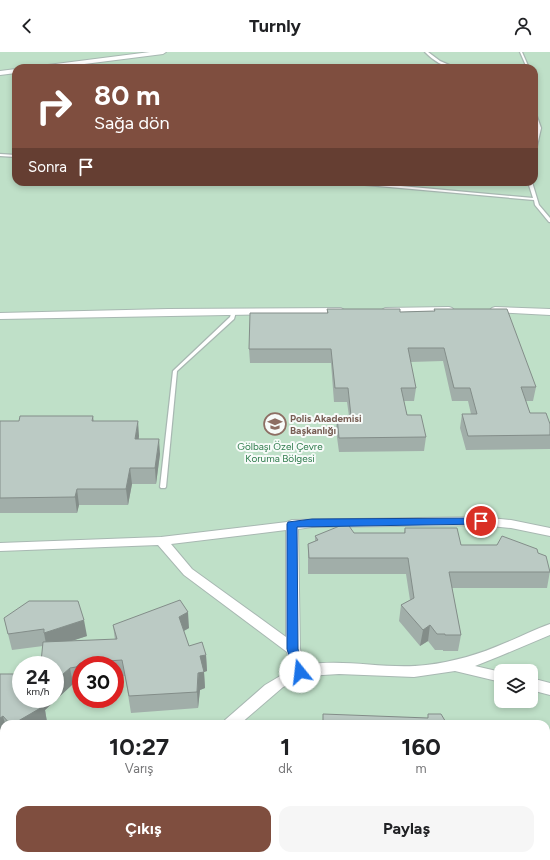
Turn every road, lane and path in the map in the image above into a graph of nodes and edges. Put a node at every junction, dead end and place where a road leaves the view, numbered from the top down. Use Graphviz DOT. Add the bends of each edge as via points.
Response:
graph roads {
  1 [pos="163,52"];
  2 [pos="426,52"];
  3 [pos="521,52"];
  4 [pos="71,64"];
  5 [pos="444,64"];
  6 [pos="526,64"];
  7 [pos="12,72"];
  8 [pos="0,73"];
  9 [pos="0,155"];
  10 [pos="12,156"];
  11 [pos="389,186"];
  12 [pos="531,186"];
  13 [pos="534,199"];
  14 [pos="550,221"];
  15 [pos="460,310"];
  16 [pos="484,310"];
  17 [pos="351,311"];
  18 [pos="374,311"];
  19 [pos="234,312"];
  20 [pos="550,312"];
  21 [pos="0,316"];
  22 [pos="163,487"];
  23 [pos="292,524"];
  24 [pos="550,532"];
  25 [pos="161,542"];
  26 [pos="0,547"];
  27 [pos="550,629"];
  28 [pos="293,649"];
  29 [pos="455,666"];
  30 [pos="300,672"];
  31 [pos="494,675"];
  32 [pos="538,686"];
  33 [pos="550,689"];
  34 [pos="235,720"];
  1 -- 4 [label="street"];
  2 -- 5 [label="lane"];
  3 -- 6 [label="lane"];
  7 -- 8 [label="street"];
  9 -- 10 [label="lane"];
  11 -- 13 [label="lane"];
  12 -- 13 [label="lane"];
  13 -- 14 [label="lane"];
  15 -- 18 [label="street"];
  16 -- 20 [label="street"];
  17 -- 19 [label="street"];
  19 -- 21 [label="street"];
  19 -- 22 [label="lane" via="232,318 175,371"];
  23 -- 24 [label="street" via="481,521"];
  23 -- 25 [label="street"];
  23 -- 28 [label="street"];
  25 -- 26 [label="street"];
  25 -- 28 [label="street" via="188,572"];
  27 -- 29 [label="street" via="485,657"];
  28 -- 30 [label="street"];
  29 -- 30 [label="street" via="418,672 326,669"];
  29 -- 31 [label="street"];
  30 -- 34 [label="street" via="272,687"];
  32 -- 33 [label="street"];
}
